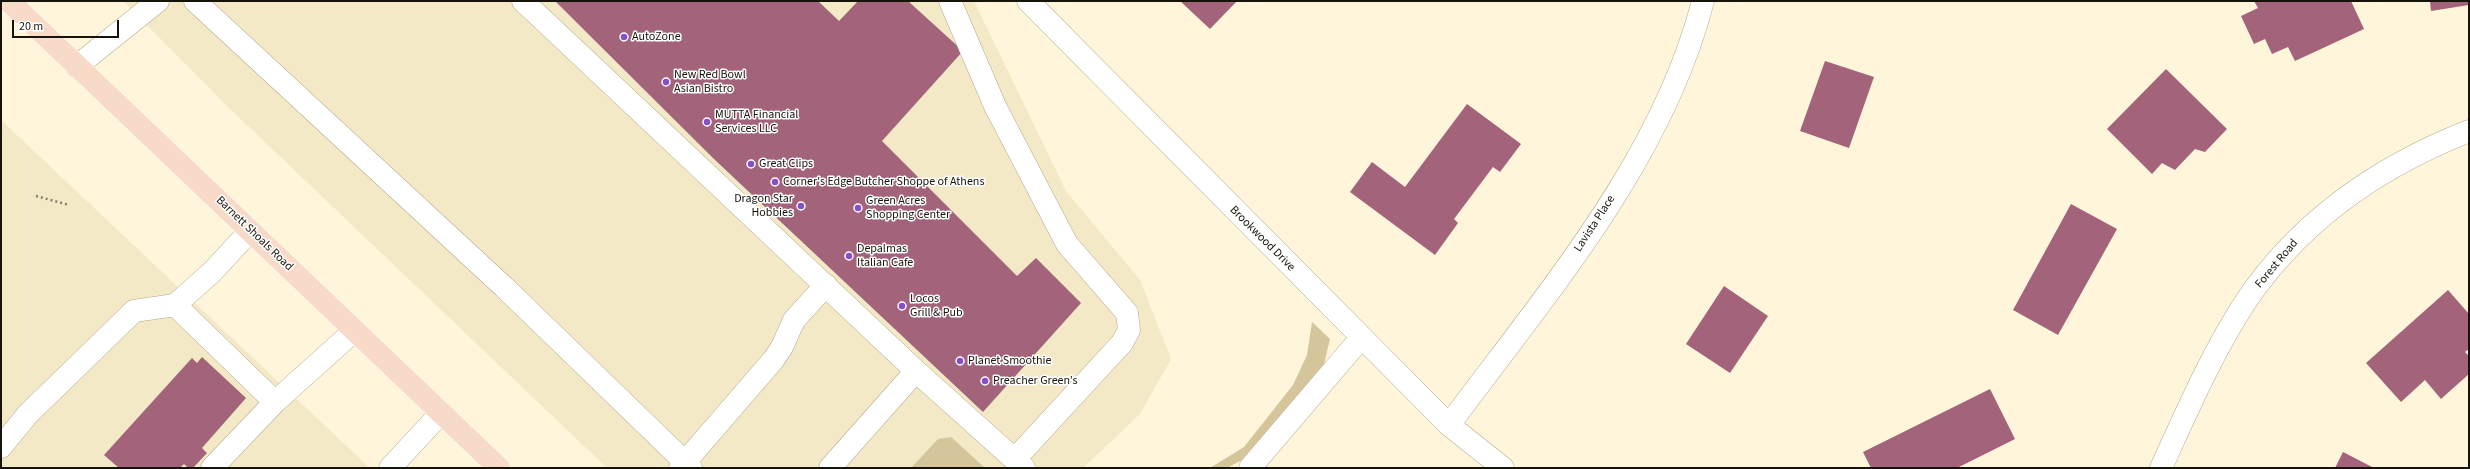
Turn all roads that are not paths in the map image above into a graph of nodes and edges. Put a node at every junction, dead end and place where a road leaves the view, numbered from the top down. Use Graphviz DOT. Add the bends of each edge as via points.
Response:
graph roads {
  1 [pos="8,1"];
  2 [pos="158,1"];
  3 [pos="195,1"];
  4 [pos="523,1"];
  5 [pos="950,1"];
  6 [pos="1028,1"];
  7 [pos="1703,1"];
  8 [pos="77,66"];
  9 [pos="2469,132"];
  10 [pos="250,231"];
  11 [pos="826,285"];
  12 [pos="174,305"];
  13 [pos="354,331"];
  14 [pos="1360,338"];
  15 [pos="916,371"];
  16 [pos="275,402"];
  17 [pos="441,413"];
  18 [pos="1449,425"];
  19 [pos="1,447"];
  20 [pos="1020,464"];
  21 [pos="686,466"];
  22 [pos="212,468"];
  23 [pos="390,468"];
  24 [pos="500,468"];
  25 [pos="830,468"];
  26 [pos="1250,468"];
  27 [pos="1504,468"];
  28 [pos="2161,468"];
  1 -- 8 [label="main road, Barnett Shoals Road"];
  2 -- 8 [label="street"];
  3 -- 21 [label="street" via="504,287"];
  4 -- 11 [label="street"];
  5 -- 20 [label="street" via="995,106 1067,244 1127,313 1129,330 1122,343"];
  6 -- 14 [label="street, Brookwood Drive"];
  7 -- 18 [label="street, Lavista Place" via="1659,119 1595,228"];
  8 -- 10 [label="main road, Barnett Shoals Road"];
  9 -- 28 [label="street, Forest Road" via="2428,147 2374,178 2327,212 2292,244 2246,301 2201,380"];
  10 -- 12 [label="street" via="212,272"];
  10 -- 13 [label="main road, Barnett Shoals Road"];
  11 -- 15 [label="street"];
  11 -- 21 [label="street" via="794,320 774,360"];
  12 -- 16 [label="street"];
  12 -- 19 [label="street" via="134,312 28,414"];
  13 -- 16 [label="street"];
  13 -- 17 [label="main road, Barnett Shoals Road"];
  14 -- 18 [label="street, Brookwood Drive"];
  14 -- 26 [label="street"];
  15 -- 20 [label="street"];
  15 -- 25 [label="street"];
  16 -- 22 [label="street"];
  17 -- 23 [label="street"];
  17 -- 24 [label="main road, Barnett Shoals Road"];
  18 -- 27 [label="street, Brookwood Drive" via="1480,452"];
}
